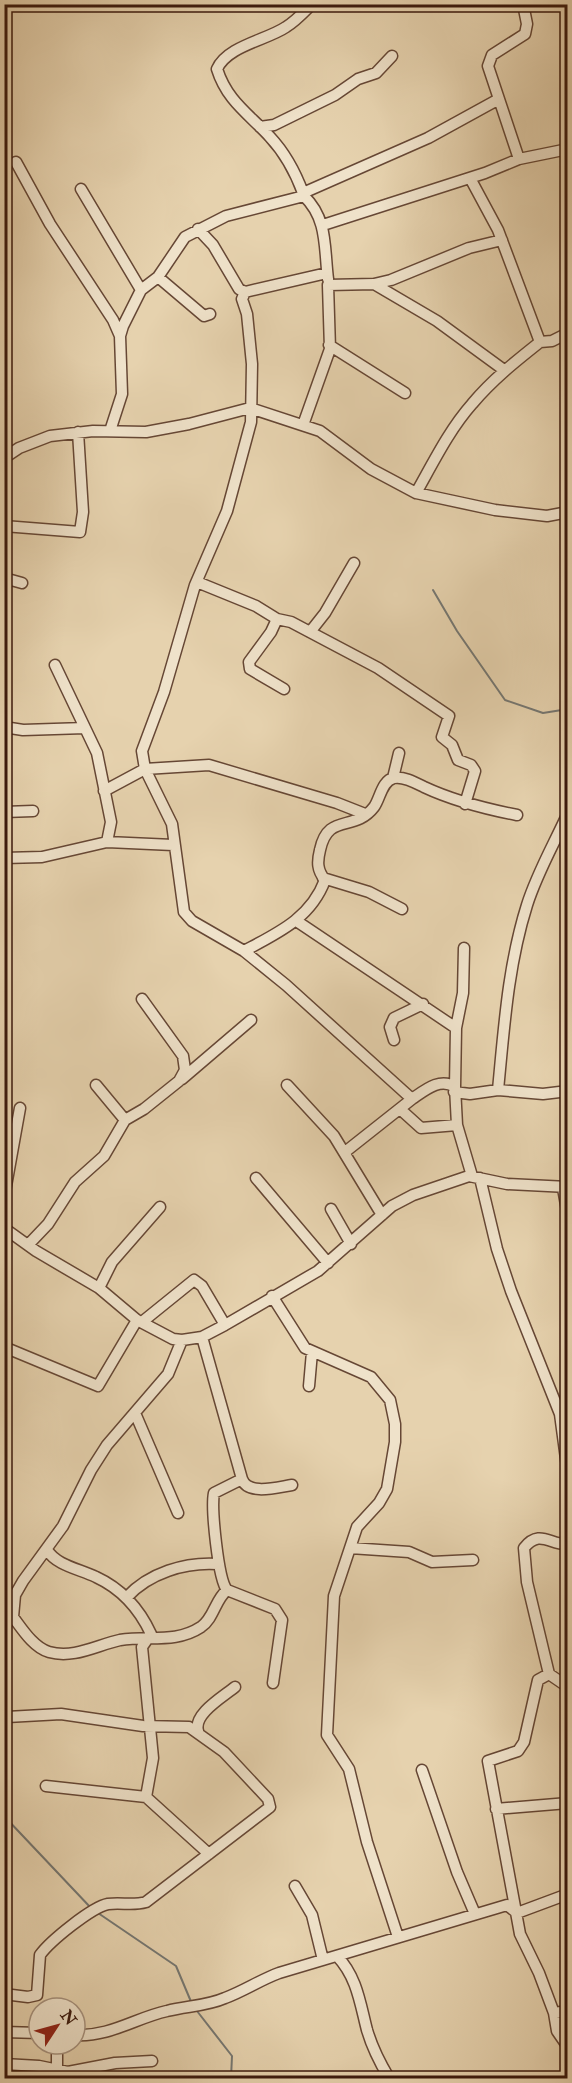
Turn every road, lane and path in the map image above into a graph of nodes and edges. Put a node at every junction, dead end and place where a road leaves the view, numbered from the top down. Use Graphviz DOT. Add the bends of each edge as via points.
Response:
graph roads {
  1 [pos="312,4"];
  2 [pos="524,4"];
  3 [pos="392,56"];
  4 [pos="499,99"];
  5 [pos="260,127"];
  6 [pos="567,149"];
  7 [pos="519,159"];
  8 [pos="16,162"];
  9 [pos="470,178"];
  10 [pos="81,189"];
  11 [pos="304,194"];
  12 [pos="323,225"];
  13 [pos="198,229"];
  14 [pos="502,240"];
  15 [pos="327,273"];
  16 [pos="158,276"];
  17 [pos="374,284"];
  18 [pos="328,285"];
  19 [pos="141,290"];
  20 [pos="245,292"];
  21 [pos="210,314"];
  22 [pos="567,333"];
  23 [pos="120,336"];
  24 [pos="540,342"];
  25 [pos="329,345"];
  26 [pos="504,370"];
  27 [pos="405,393"];
  28 [pos="250,408"];
  29 [pos="303,424"];
  30 [pos="110,431"];
  31 [pos="78,432"];
  32 [pos="6,452"];
  33 [pos="416,493"];
  34 [pos="567,512"];
  35 [pos="4,526"];
  36 [pos="354,563"];
  37 [pos="4,578"];
  38 [pos="197,582"];
  39 [pos="22,583"];
  40 [pos="277,619"];
  41 [pos="310,632"];
  42 [pos="55,665"];
  43 [pos="284,689"];
  44 [pos="4,727"];
  45 [pos="85,728"];
  46 [pos="399,753"];
  47 [pos="145,769"];
  48 [pos="393,778"];
  49 [pos="104,791"];
  50 [pos="465,804"];
  51 [pos="33,811"];
  52 [pos="4,812"];
  53 [pos="567,813"];
  54 [pos="365,814"];
  55 [pos="517,815"];
  56 [pos="107,842"];
  57 [pos="173,845"];
  58 [pos="4,858"];
  59 [pos="323,878"];
  60 [pos="402,909"];
  61 [pos="298,922"];
  62 [pos="464,948"];
  63 [pos="244,951"];
  64 [pos="142,999"];
  65 [pos="423,1004"];
  66 [pos="251,1020"];
  67 [pos="456,1028"];
  68 [pos="394,1040"];
  69 [pos="179,1081"];
  70 [pos="96,1085"];
  71 [pos="287,1085"];
  72 [pos="454,1089"];
  73 [pos="498,1090"];
  74 [pos="567,1091"];
  75 [pos="412,1099"];
  76 [pos="20,1108"];
  77 [pos="400,1109"];
  78 [pos="125,1120"];
  79 [pos="457,1125"];
  80 [pos="345,1152"];
  81 [pos="476,1177"];
  82 [pos="256,1178"];
  83 [pos="565,1188"];
  84 [pos="4,1197"];
  85 [pos="160,1207"];
  86 [pos="331,1209"];
  87 [pos="382,1215"];
  88 [pos="567,1216"];
  89 [pos="4,1228"];
  90 [pos="351,1244"];
  91 [pos="28,1245"];
  92 [pos="328,1263"];
  93 [pos="99,1288"];
  94 [pos="272,1296"];
  95 [pos="139,1321"];
  96 [pos="225,1325"];
  97 [pos="202,1337"];
  98 [pos="182,1340"];
  99 [pos="4,1347"];
  100 [pos="312,1352"];
  101 [pos="309,1386"];
  102 [pos="135,1413"];
  103 [pos="567,1474"];
  104 [pos="242,1479"];
  105 [pos="292,1485"];
  106 [pos="178,1513"];
  107 [pos="567,1544"];
  108 [pos="350,1548"];
  109 [pos="47,1550"];
  110 [pos="473,1560"];
  111 [pos="217,1564"];
  112 [pos="227,1590"];
  113 [pos="127,1597"];
  114 [pos="147,1640"];
  115 [pos="549,1674"];
  116 [pos="273,1683"];
  117 [pos="235,1687"];
  118 [pos="567,1687"];
  119 [pos="7,1717"];
  120 [pos="150,1727"];
  121 [pos="198,1731"];
  122 [pos="422,1770"];
  123 [pos="46,1786"];
  124 [pos="146,1797"];
  125 [pos="567,1803"];
  126 [pos="496,1809"];
  127 [pos="209,1854"];
  128 [pos="295,1886"];
  129 [pos="567,1894"];
  130 [pos="517,1913"];
  131 [pos="476,1914"];
  132 [pos="398,1937"];
  133 [pos="337,1956"];
  134 [pos="323,1960"];
  135 [pos="4,1994"];
  136 [pos="567,2011"];
  137 [pos="554,2013"];
  138 [pos="4,2032"];
  139 [pos="27,2033"];
  140 [pos="87,2034"];
  141 [pos="567,2047"];
  142 [pos="60,2056"];
  143 [pos="152,2061"];
  144 [pos="4,2064"];
  145 [pos="65,2073"];
  146 [pos="389,2079"];
  1 -- 5 [label="street" via="287,27 237,51 220,62 217,69 245,115"];
  2 -- 4 [label="street" via="525,34 492,55 488,66"];
  3 -- 5 [label="street" via="375,73 274,125"];
  4 -- 7 [label="street"];
  4 -- 11 [label="street" via="429,138"];
  5 -- 11 [label="street" via="282,153"];
  6 -- 7 [label="street"];
  7 -- 9 [label="street"];
  8 -- 23 [label="street"];
  9 -- 12 [label="street"];
  9 -- 14 [label="street"];
  10 -- 19 [label="street"];
  11 -- 12 [label="street"];
  11 -- 13 [label="street" via="226,216"];
  12 -- 15 [label="street"];
  13 -- 16 [label="street" via="185,237"];
  13 -- 20 [label="street" via="213,245 239,289"];
  14 -- 17 [label="street" via="469,248"];
  14 -- 24 [label="street"];
  15 -- 18 [label="street"];
  15 -- 20 [label="street"];
  16 -- 19 [label="street"];
  16 -- 21 [label="street" via="192,308 204,316"];
  17 -- 18 [label="street"];
  17 -- 26 [label="street" via="437,321"];
  18 -- 25 [label="street"];
  19 -- 23 [label="street"];
  20 -- 28 [label="street" via="242,299 252,364"];
  22 -- 24 [label="street"];
  23 -- 30 [label="street" via="122,394"];
  24 -- 26 [label="street"];
  25 -- 27 [label="street"];
  25 -- 29 [label="street" via="328,359"];
  26 -- 33 [label="street" via="471,405"];
  28 -- 29 [label="street"];
  28 -- 30 [label="street" via="158,430"];
  28 -- 38 [label="street" via="251,422 230,502"];
  29 -- 33 [label="street" via="337,442 376,473"];
  30 -- 31 [label="street"];
  31 -- 32 [label="street" via="33,441"];
  31 -- 35 [label="street" via="83,512 80,532"];
  33 -- 34 [label="street" via="495,510 547,516"];
  36 -- 41 [label="street"];
  37 -- 39 [label="street"];
  38 -- 40 [label="street"];
  38 -- 47 [label="street" via="164,692 145,737"];
  40 -- 41 [label="street"];
  40 -- 43 [label="street" via="249,662 250,669"];
  41 -- 50 [label="street" via="378,668 449,716 442,737 452,745 458,760 475,771"];
  42 -- 45 [label="street"];
  44 -- 45 [label="street"];
  45 -- 49 [label="street" via="97,753"];
  46 -- 48 [label="street"];
  47 -- 49 [label="street"];
  47 -- 54 [label="street" via="209,765"];
  47 -- 57 [label="street" via="166,806"];
  48 -- 50 [label="street" via="413,781"];
  48 -- 54 [label="street"];
  49 -- 56 [label="street" via="111,822"];
  50 -- 55 [label="street"];
  51 -- 52 [label="street"];
  53 -- 73 [label="street" via="533,888 512,965"];
  54 -- 59 [label="street" via="323,834 318,865"];
  56 -- 57 [label="street"];
  56 -- 58 [label="street" via="42,857"];
  57 -- 63 [label="street" via="184,912 192,921"];
  59 -- 60 [label="street" via="369,892"];
  59 -- 61 [label="street" via="324,885"];
  61 -- 63 [label="street"];
  61 -- 65 [label="street"];
  62 -- 67 [label="street" via="463,993"];
  63 -- 75 [label="street" via="309,1004"];
  64 -- 69 [label="street" via="183,1056 185,1070"];
  65 -- 67 [label="street"];
  65 -- 68 [label="street" via="394,1018 390,1027"];
  66 -- 69 [label="street"];
  67 -- 72 [label="street"];
  69 -- 78 [label="street"];
  70 -- 78 [label="street"];
  71 -- 80 [label="street"];
  72 -- 73 [label="street" via="470,1094"];
  72 -- 75 [label="street" via="444,1082"];
  72 -- 79 [label="street"];
  73 -- 74 [label="street" via="543,1094"];
  75 -- 77 [label="street"];
  76 -- 84 [label="street"];
  77 -- 79 [label="street" via="421,1128"];
  77 -- 80 [label="street"];
  78 -- 91 [label="street" via="104,1156 75,1182 48,1224"];
  79 -- 81 [label="street"];
  80 -- 87 [label="street"];
  81 -- 83 [label="street" via="507,1184"];
  81 -- 87 [label="street" via="451,1180 413,1195"];
  81 -- 103 [label="street" via="511,1291 560,1414"];
  82 -- 92 [label="street"];
  83 -- 88 [label="street"];
  85 -- 93 [label="street" via="112,1262"];
  86 -- 90 [label="street"];
  87 -- 90 [label="street"];
  89 -- 91 [label="street"];
  90 -- 92 [label="street"];
  91 -- 93 [label="street"];
  92 -- 94 [label="street"];
  93 -- 95 [label="street"];
  94 -- 96 [label="street"];
  94 -- 100 [label="street" via="299,1342"];
  95 -- 96 [label="street" via="194,1280 202,1286"];
  95 -- 98 [label="street"];
  95 -- 99 [label="street" via="98,1386"];
  96 -- 97 [label="street"];
  97 -- 98 [label="street"];
  97 -- 104 [label="street"];
  98 -- 102 [label="street" via="168,1374"];
  100 -- 101 [label="street"];
  100 -- 108 [label="street" via="371,1377 390,1400 395,1424 387,1489 357,1527"];
  102 -- 106 [label="street"];
  102 -- 109 [label="street" via="96,1462"];
  104 -- 105 [label="street" via="251,1489"];
  104 -- 111 [label="street" via="214,1493"];
  107 -- 115 [label="street" via="538,1538 524,1548 527,1582"];
  108 -- 110 [label="street" via="409,1552 432,1562"];
  108 -- 132 [label="street" via="334,1596 327,1735 349,1769 367,1842"];
  109 -- 113 [label="street" via="51,1556 97,1577"];
  109 -- 114 [label="street" via="15,1595 13,1617 27,1636 47,1652 66,1654 118,1640"];
  111 -- 112 [label="street"];
  111 -- 113 [label="street" via="189,1564 165,1572 136,1587"];
  112 -- 114 [label="street" via="198,1629 170,1639"];
  112 -- 116 [label="street" via="279,1612 282,1620"];
  113 -- 114 [label="street" via="151,1634"];
  114 -- 120 [label="street" via="142,1647"];
  115 -- 118 [label="street"];
  115 -- 126 [label="street" via="538,1680 524,1742 518,1750 488,1761"];
  117 -- 121 [label="street" via="200,1719"];
  119 -- 120 [label="street" via="61,1714"];
  120 -- 121 [label="street"];
  120 -- 124 [label="street" via="153,1758"];
  121 -- 127 [label="street" via="224,1752 268,1799 270,1807"];
  122 -- 131 [label="street" via="457,1872"];
  123 -- 124 [label="street"];
  124 -- 127 [label="street"];
  125 -- 126 [label="street"];
  126 -- 130 [label="street"];
  127 -- 135 [label="street" via="146,1902 132,1906 112,1904 92,1910 40,1955 37,1995"];
  128 -- 134 [label="street" via="312,1915"];
  129 -- 130 [label="street"];
  130 -- 131 [label="street" via="507,1905"];
  130 -- 137 [label="street" via="520,1934"];
  131 -- 132 [label="street"];
  132 -- 133 [label="street"];
  133 -- 134 [label="street"];
  133 -- 146 [label="street" via="358,1990 374,2050"];
  134 -- 140 [label="street" via="253,1983 225,1999 168,2011 113,2032"];
  136 -- 137 [label="street"];
  137 -- 141 [label="street" via="557,2031"];
  138 -- 139 [label="street"];
  142 -- 145 [label="street"];
  143 -- 145 [label="street" via="115,2063"];
  144 -- 145 [label="street"];
}
